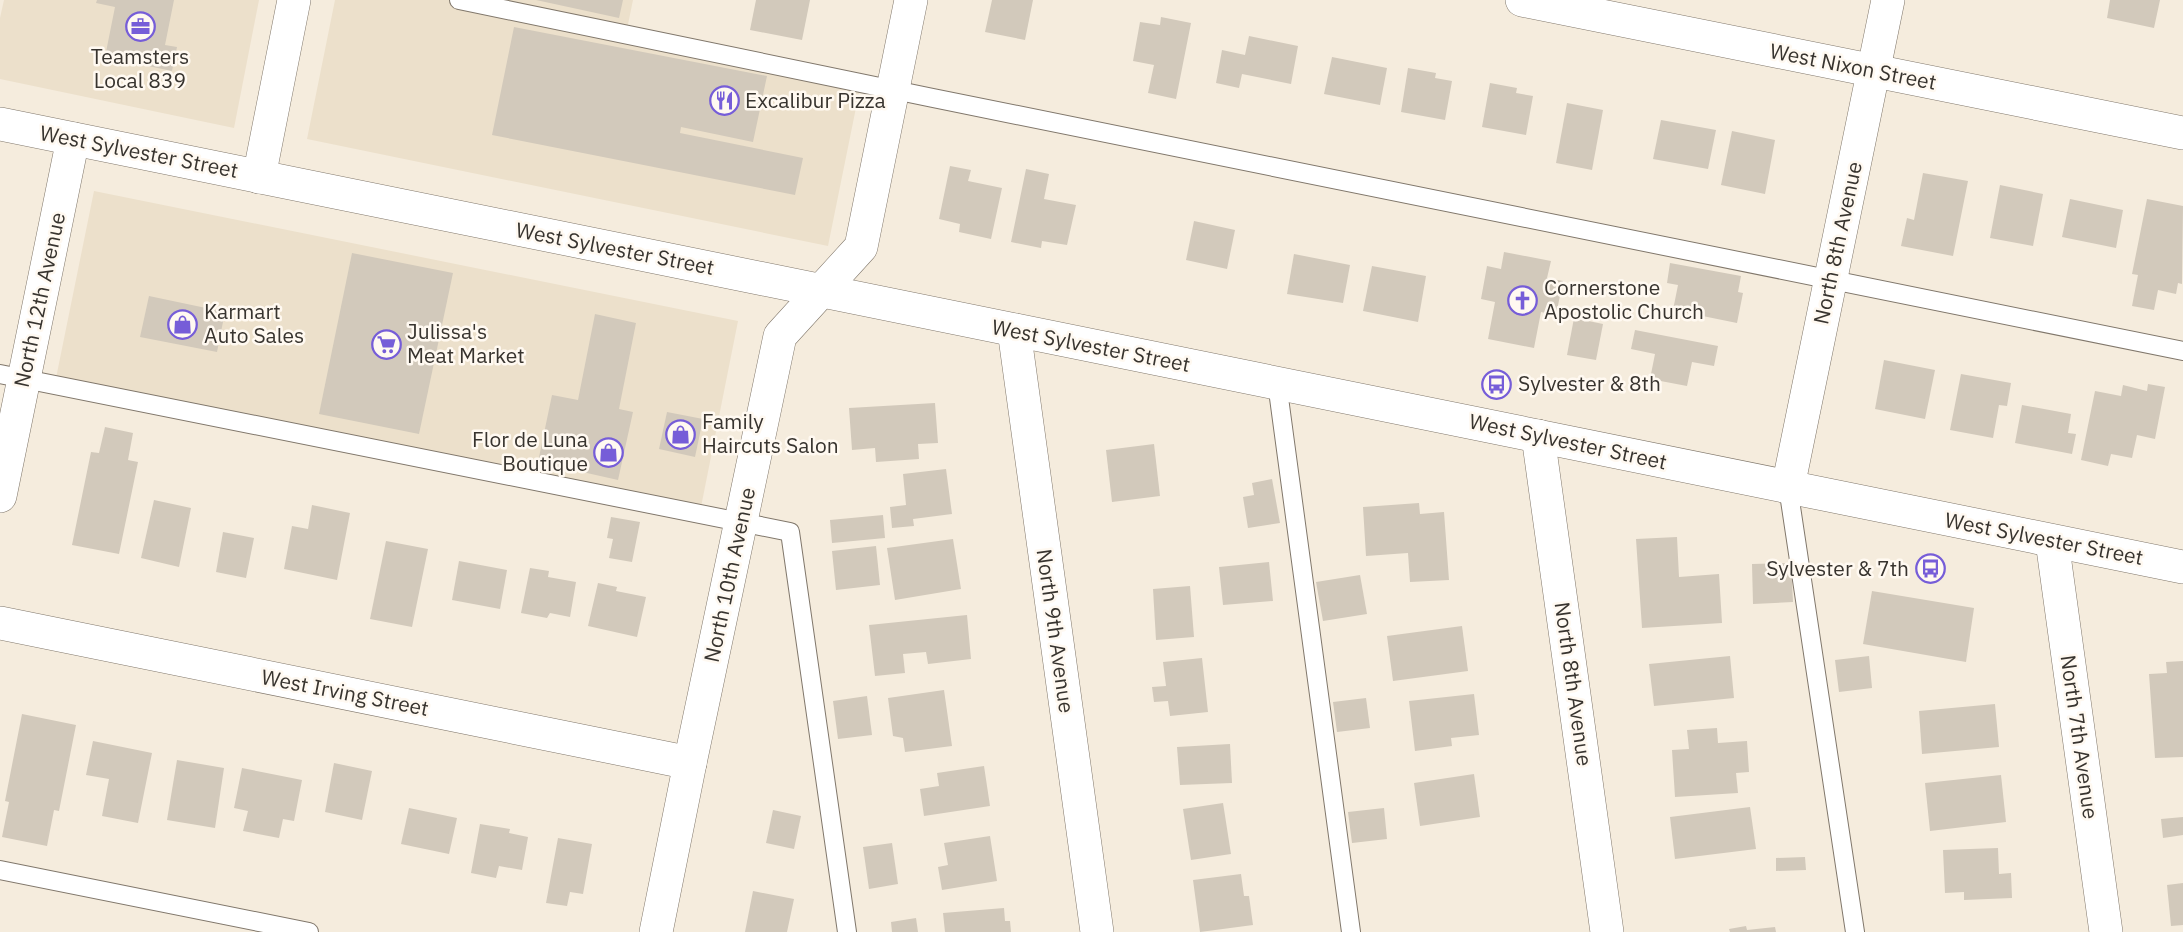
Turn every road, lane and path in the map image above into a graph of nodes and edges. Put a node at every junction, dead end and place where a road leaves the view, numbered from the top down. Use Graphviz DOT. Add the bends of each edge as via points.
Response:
graph roads {
  1 [pos="294,0"];
  2 [pos="459,0"];
  3 [pos="911,0"];
  4 [pos="1522,0"];
  5 [pos="1888,0"];
  6 [pos="1873,71"];
  7 [pos="893,89"];
  8 [pos="0,124"];
  9 [pos="2183,133"];
  10 [pos="73,139"];
  11 [pos="259,177"];
  12 [pos="1830,280"];
  13 [pos="821,291"];
  14 [pos="1014,330"];
  15 [pos="2183,351"];
  16 [pos="12,376"];
  17 [pos="1277,383"];
  18 [pos="1539,436"];
  19 [pos="1788,487"];
  20 [pos="0,496"];
  21 [pos="741,522"];
  22 [pos="2052,541"];
  23 [pos="2183,567"];
  24 [pos="0,623"];
  25 [pos="690,763"];
  26 [pos="0,870"];
  27 [pos="309,932"];
  28 [pos="656,932"];
  29 [pos="847,932"];
  30 [pos="1097,932"];
  31 [pos="1351,932"];
  32 [pos="1607,932"];
  33 [pos="1855,932"];
  34 [pos="2106,932"];
  1 -- 11 [label="street"];
  2 -- 7 [label="lane"];
  3 -- 7 [label="street, North 10th Avenue"];
  4 -- 6 [label="street, West Nixon Street"];
  5 -- 6 [label="street, North 8th Avenue"];
  6 -- 9 [label="street, West Nixon Street"];
  6 -- 12 [label="street, North 8th Avenue"];
  7 -- 12 [label="lane"];
  7 -- 13 [label="street, North 10th Avenue" via="861,247"];
  8 -- 10 [label="street, West Sylvester Street"];
  10 -- 11 [label="street, West Sylvester Street"];
  10 -- 16 [label="street, North 12th Avenue"];
  11 -- 13 [label="street, West Sylvester Street"];
  12 -- 15 [label="lane"];
  12 -- 19 [label="street, North 8th Avenue"];
  13 -- 14 [label="street, West Sylvester Street"];
  13 -- 21 [label="street, North 10th Avenue" via="780,336"];
  14 -- 17 [label="street, West Sylvester Street"];
  14 -- 30 [label="street, North 9th Avenue"];
  16 -- 20 [label="street, North 12th Avenue"];
  16 -- 21 [label="lane"];
  17 -- 18 [label="street, West Sylvester Street"];
  17 -- 31 [label="lane"];
  18 -- 19 [label="street, West Sylvester Street"];
  18 -- 32 [label="street, North 8th Avenue"];
  19 -- 22 [label="street, West Sylvester Street"];
  19 -- 33 [label="lane"];
  21 -- 25 [label="street, North 10th Avenue"];
  21 -- 29 [label="lane" via="790,532"];
  22 -- 23 [label="street, West Sylvester Street"];
  22 -- 34 [label="street, North 7th Avenue"];
  24 -- 25 [label="street, West Irving Street"];
  25 -- 28 [label="street, North 10th Avenue"];
  26 -- 27 [label="lane"];
}
